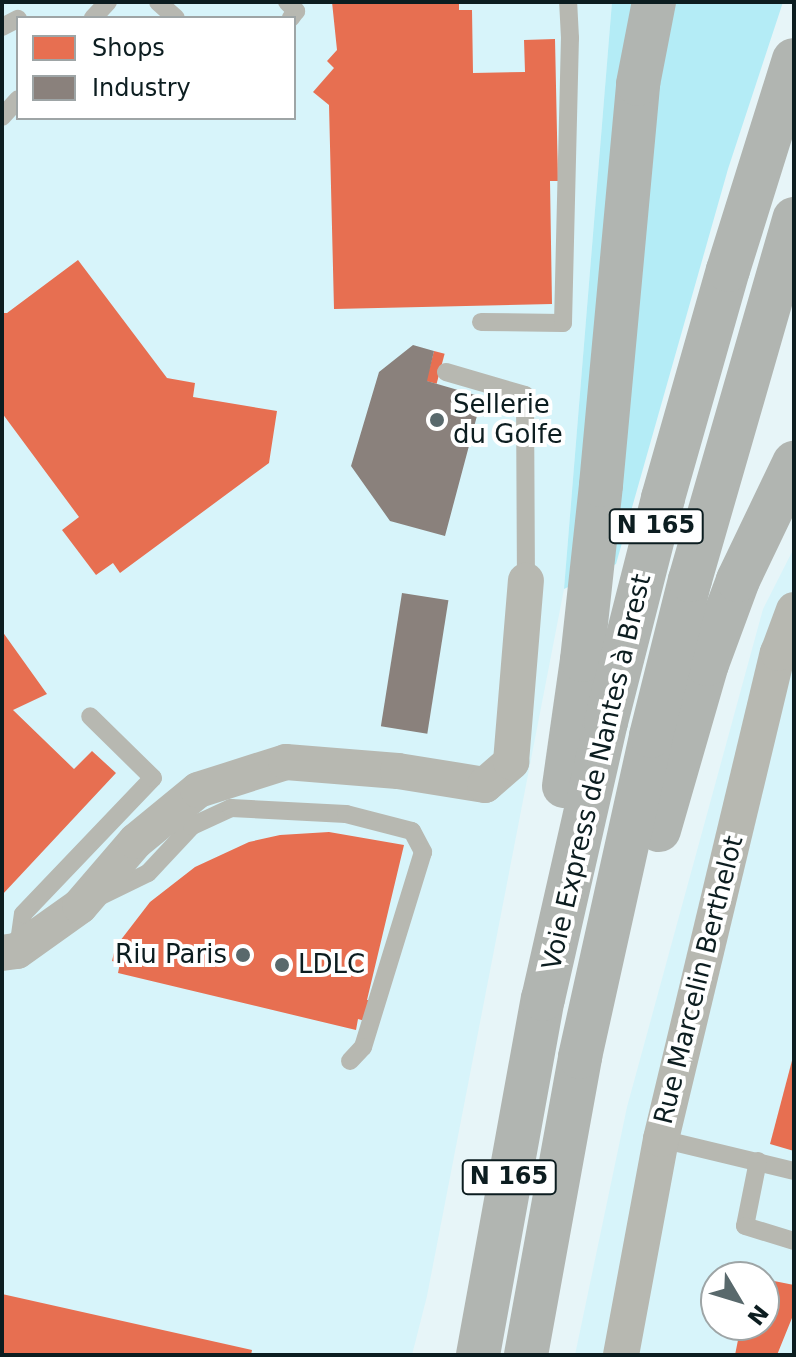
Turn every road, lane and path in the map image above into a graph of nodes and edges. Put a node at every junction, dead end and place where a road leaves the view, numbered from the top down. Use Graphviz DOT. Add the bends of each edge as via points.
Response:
graph roads {
  1 [pos="158,2"];
  2 [pos="568,2"];
  3 [pos="633,2"];
  4 [pos="654,2"];
  5 [pos="174,16"];
  6 [pos="794,60"];
  7 [pos="638,84"];
  8 [pos="16,101"];
  9 [pos="2,117"];
  10 [pos="794,219"];
  11 [pos="481,322"];
  12 [pos="446,372"];
  13 [pos="794,463"];
  14 [pos="526,581"];
  15 [pos="794,610"];
  16 [pos="90,716"];
  17 [pos="80,906"];
  18 [pos="10,952"];
  19 [pos="603,954"];
  20 [pos="543,999"];
  21 [pos="350,1061"];
  22 [pos="661,1139"];
  23 [pos="758,1161"];
  24 [pos="794,1171"];
  25 [pos="794,1241"];
  26 [pos="478,1355"];
  27 [pos="526,1355"];
  28 [pos="621,1355"];
  1 -- 5 [label="lane"];
  2 -- 11 [label="lane" via="563,323"];
  3 -- 7 [label="highway" via="628,44"];
  4 -- 7 [label="highway"];
  6 -- 20 [label="highway, Voie Express de Nantes à Brest / N 165" via="663,498"];
  7 -- 20 [label="highway" via="581,674 528,954"];
  8 -- 9 [label="lane"];
  10 -- 19 [label="highway, Voie Express de Nantes à Brest / N 165" via="690,580"];
  12 -- 14 [label="lane" via="525,395"];
  13 -- 19 [label="highway" via="738,580 707,664 639,902"];
  14 -- 17 [label="street" via="511,762 485,785 286,762 198,790 136,841"];
  15 -- 22 [label="street, Rue Marcelin Berthelot" via="778,653"];
  16 -- 18 [label="lane" via="153,778 23,914"];
  17 -- 18 [label="street"];
  17 -- 21 [label="lane" via="148,873 192,826 231,808 346,814 412,831 423,852 368,1033"];
  19 -- 27 [label="highway, Voie Express de Nantes à Brest / N 165"];
  20 -- 26 [label="highway, Voie Express de Nantes à Brest / N 165"];
  22 -- 23 [label="lane"];
  22 -- 28 [label="street, Rue Marcelin Berthelot"];
  23 -- 24 [label="lane"];
  23 -- 25 [label="lane" via="745,1226"];
}
